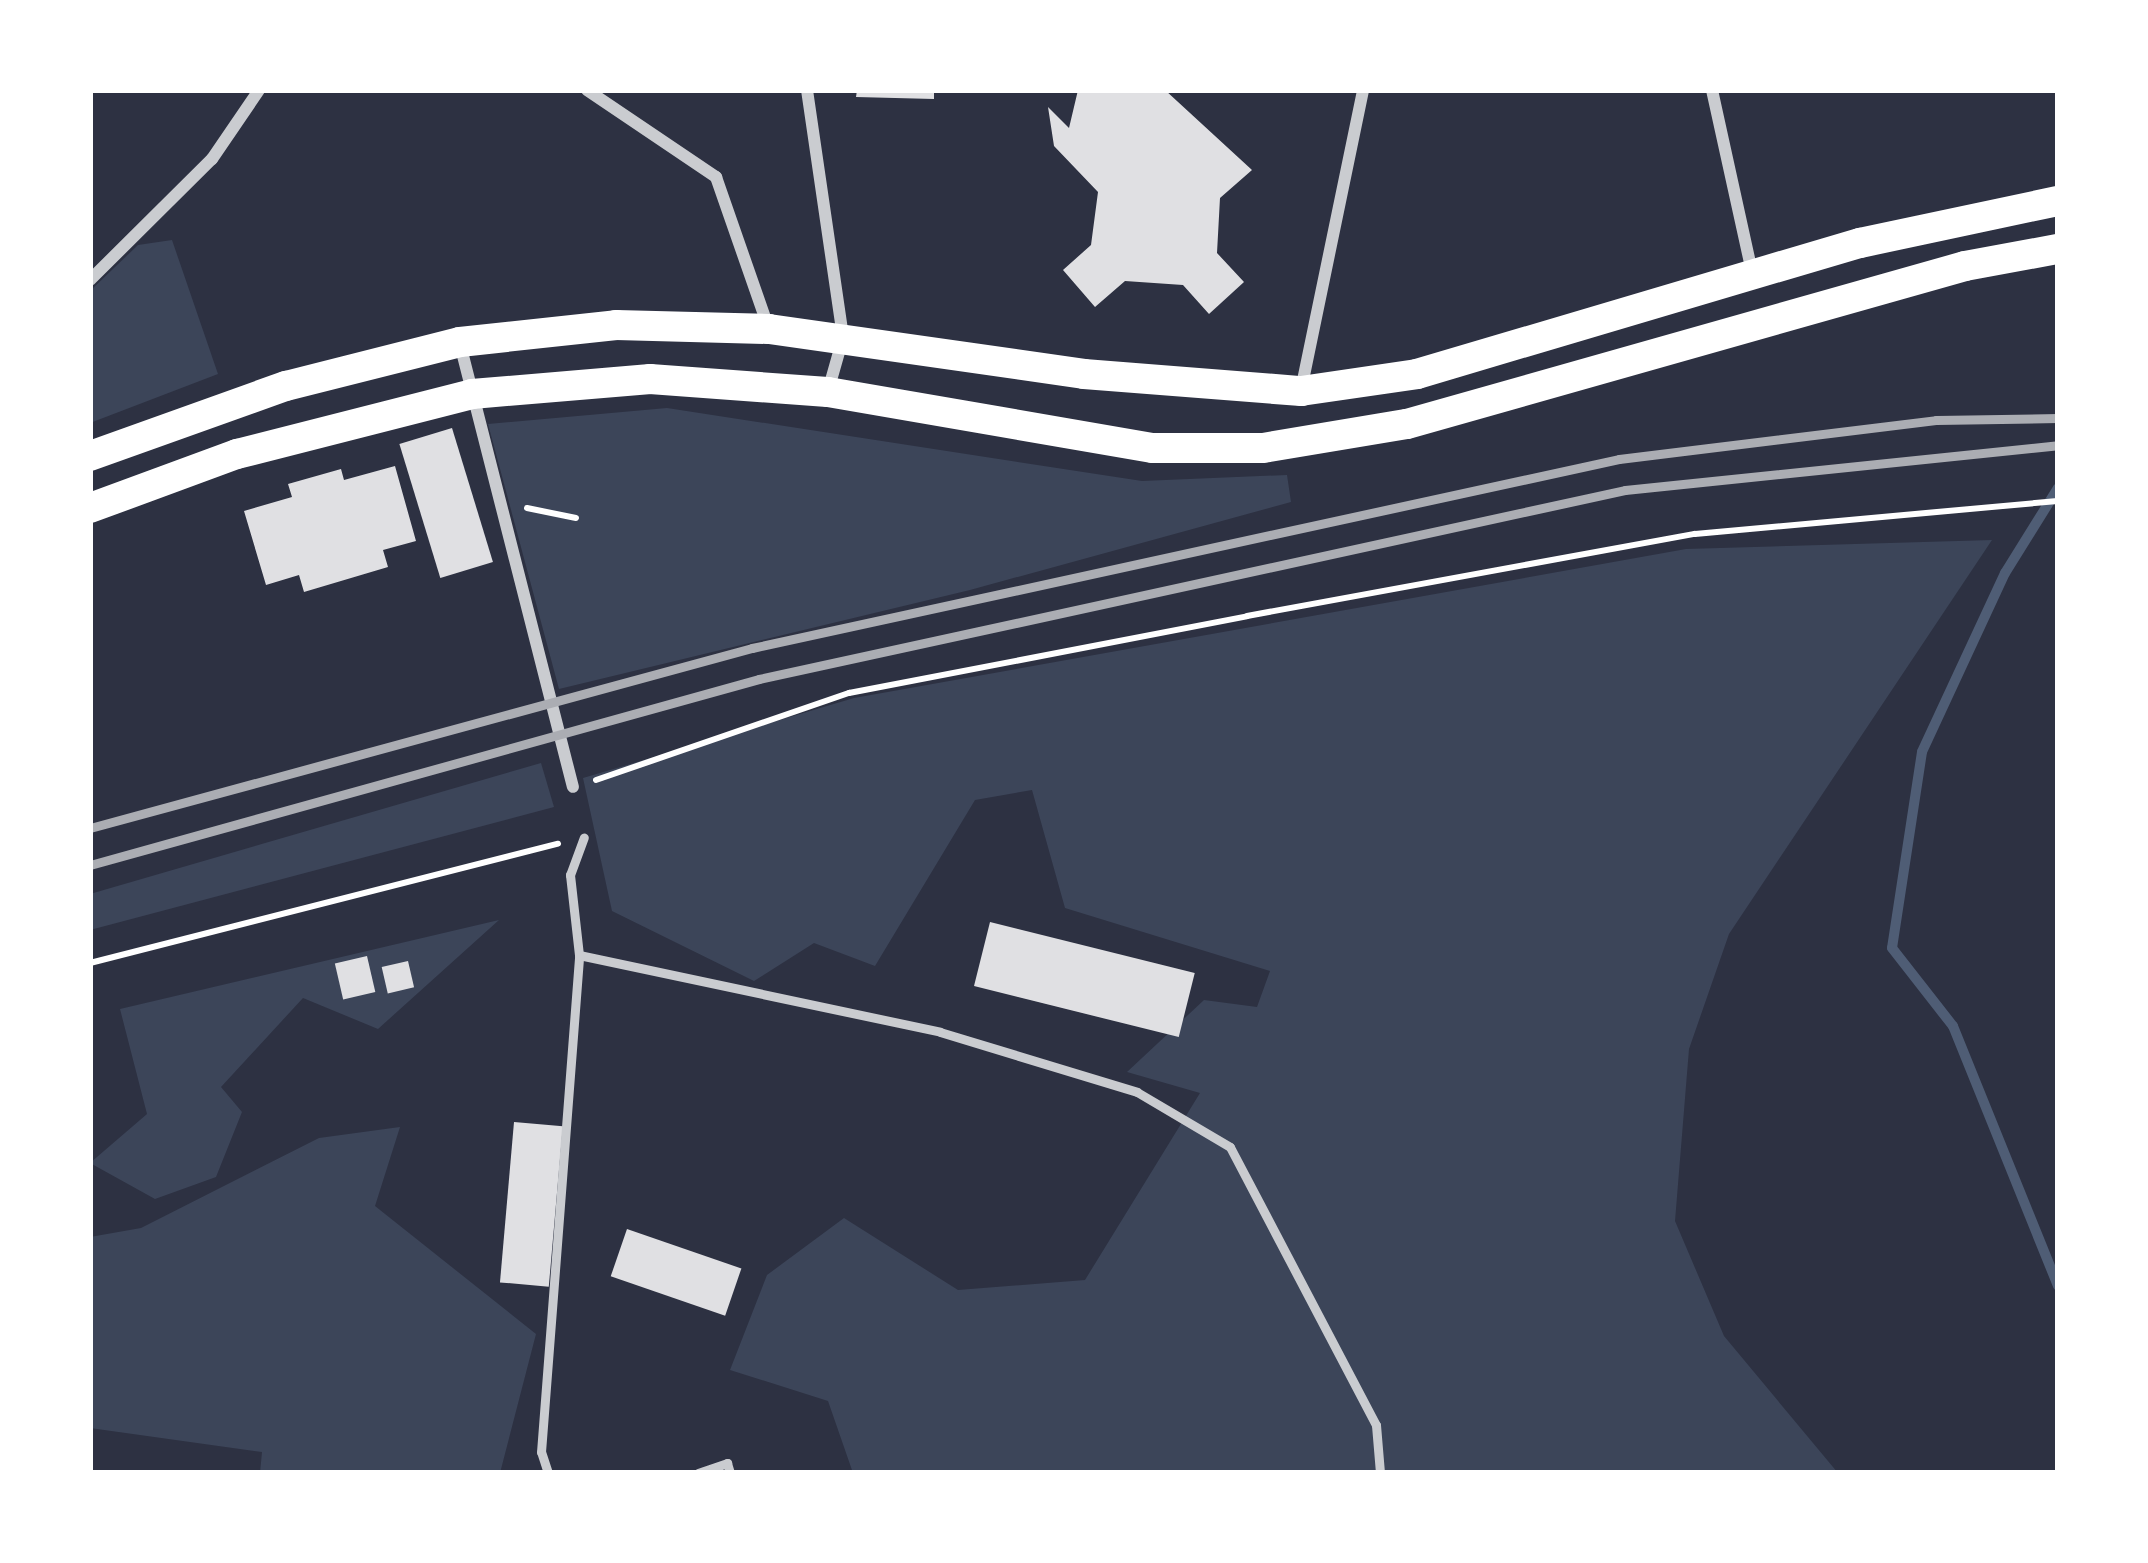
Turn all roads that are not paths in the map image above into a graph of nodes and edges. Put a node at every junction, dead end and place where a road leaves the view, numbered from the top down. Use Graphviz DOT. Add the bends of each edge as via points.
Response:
graph roads {
  1 [pos="259,90"];
  2 [pos="587,90"];
  3 [pos="1363,90"];
  4 [pos="1712,90"];
  5 [pos="804,91"];
  6 [pos="2058,201"];
  7 [pos="2058,249"];
  8 [pos="1753,279"];
  9 [pos="90,280"];
  10 [pos="769,329"];
  11 [pos="843,338"];
  12 [pos="460,342"];
  13 [pos="1301,391"];
  14 [pos="828,392"];
  15 [pos="472,394"];
  16 [pos="90,456"];
  17 [pos="90,508"];
  18 [pos="573,788"];
  19 [pos="584,837"];
  20 [pos="579,955"];
  21 [pos="548,1473"];
  22 [pos="698,1473"];
  23 [pos="730,1473"];
  24 [pos="1380,1473"];
  1 -- 9 [label="street" via="212,159"];
  2 -- 10 [label="street" via="716,177"];
  3 -- 13 [label="street"];
  4 -- 8 [label="street"];
  5 -- 11 [label="street"];
  6 -- 8 [label="main road" via="1860,243"];
  7 -- 14 [label="main road" via="1806,308 1407,424 1264,448 1152,448"];
  8 -- 13 [label="main road" via="1417,374"];
  10 -- 11 [label="main road"];
  10 -- 12 [label="main road" via="616,325"];
  11 -- 13 [label="main road" via="1084,374"];
  11 -- 14 [label="street"];
  12 -- 15 [label="street"];
  12 -- 16 [label="main road" via="286,386"];
  14 -- 15 [label="main road" via="650,379"];
  15 -- 17 [label="main road" via="237,454"];
  15 -- 18 [label="street"];
  19 -- 20 [label="lane" via="570,875"];
  20 -- 21 [label="lane" via="541,1452"];
  20 -- 24 [label="lane" via="940,1032 1138,1092 1230,1147 1376,1425"];
  22 -- 23 [label="lane" via="727,1463"];
}
